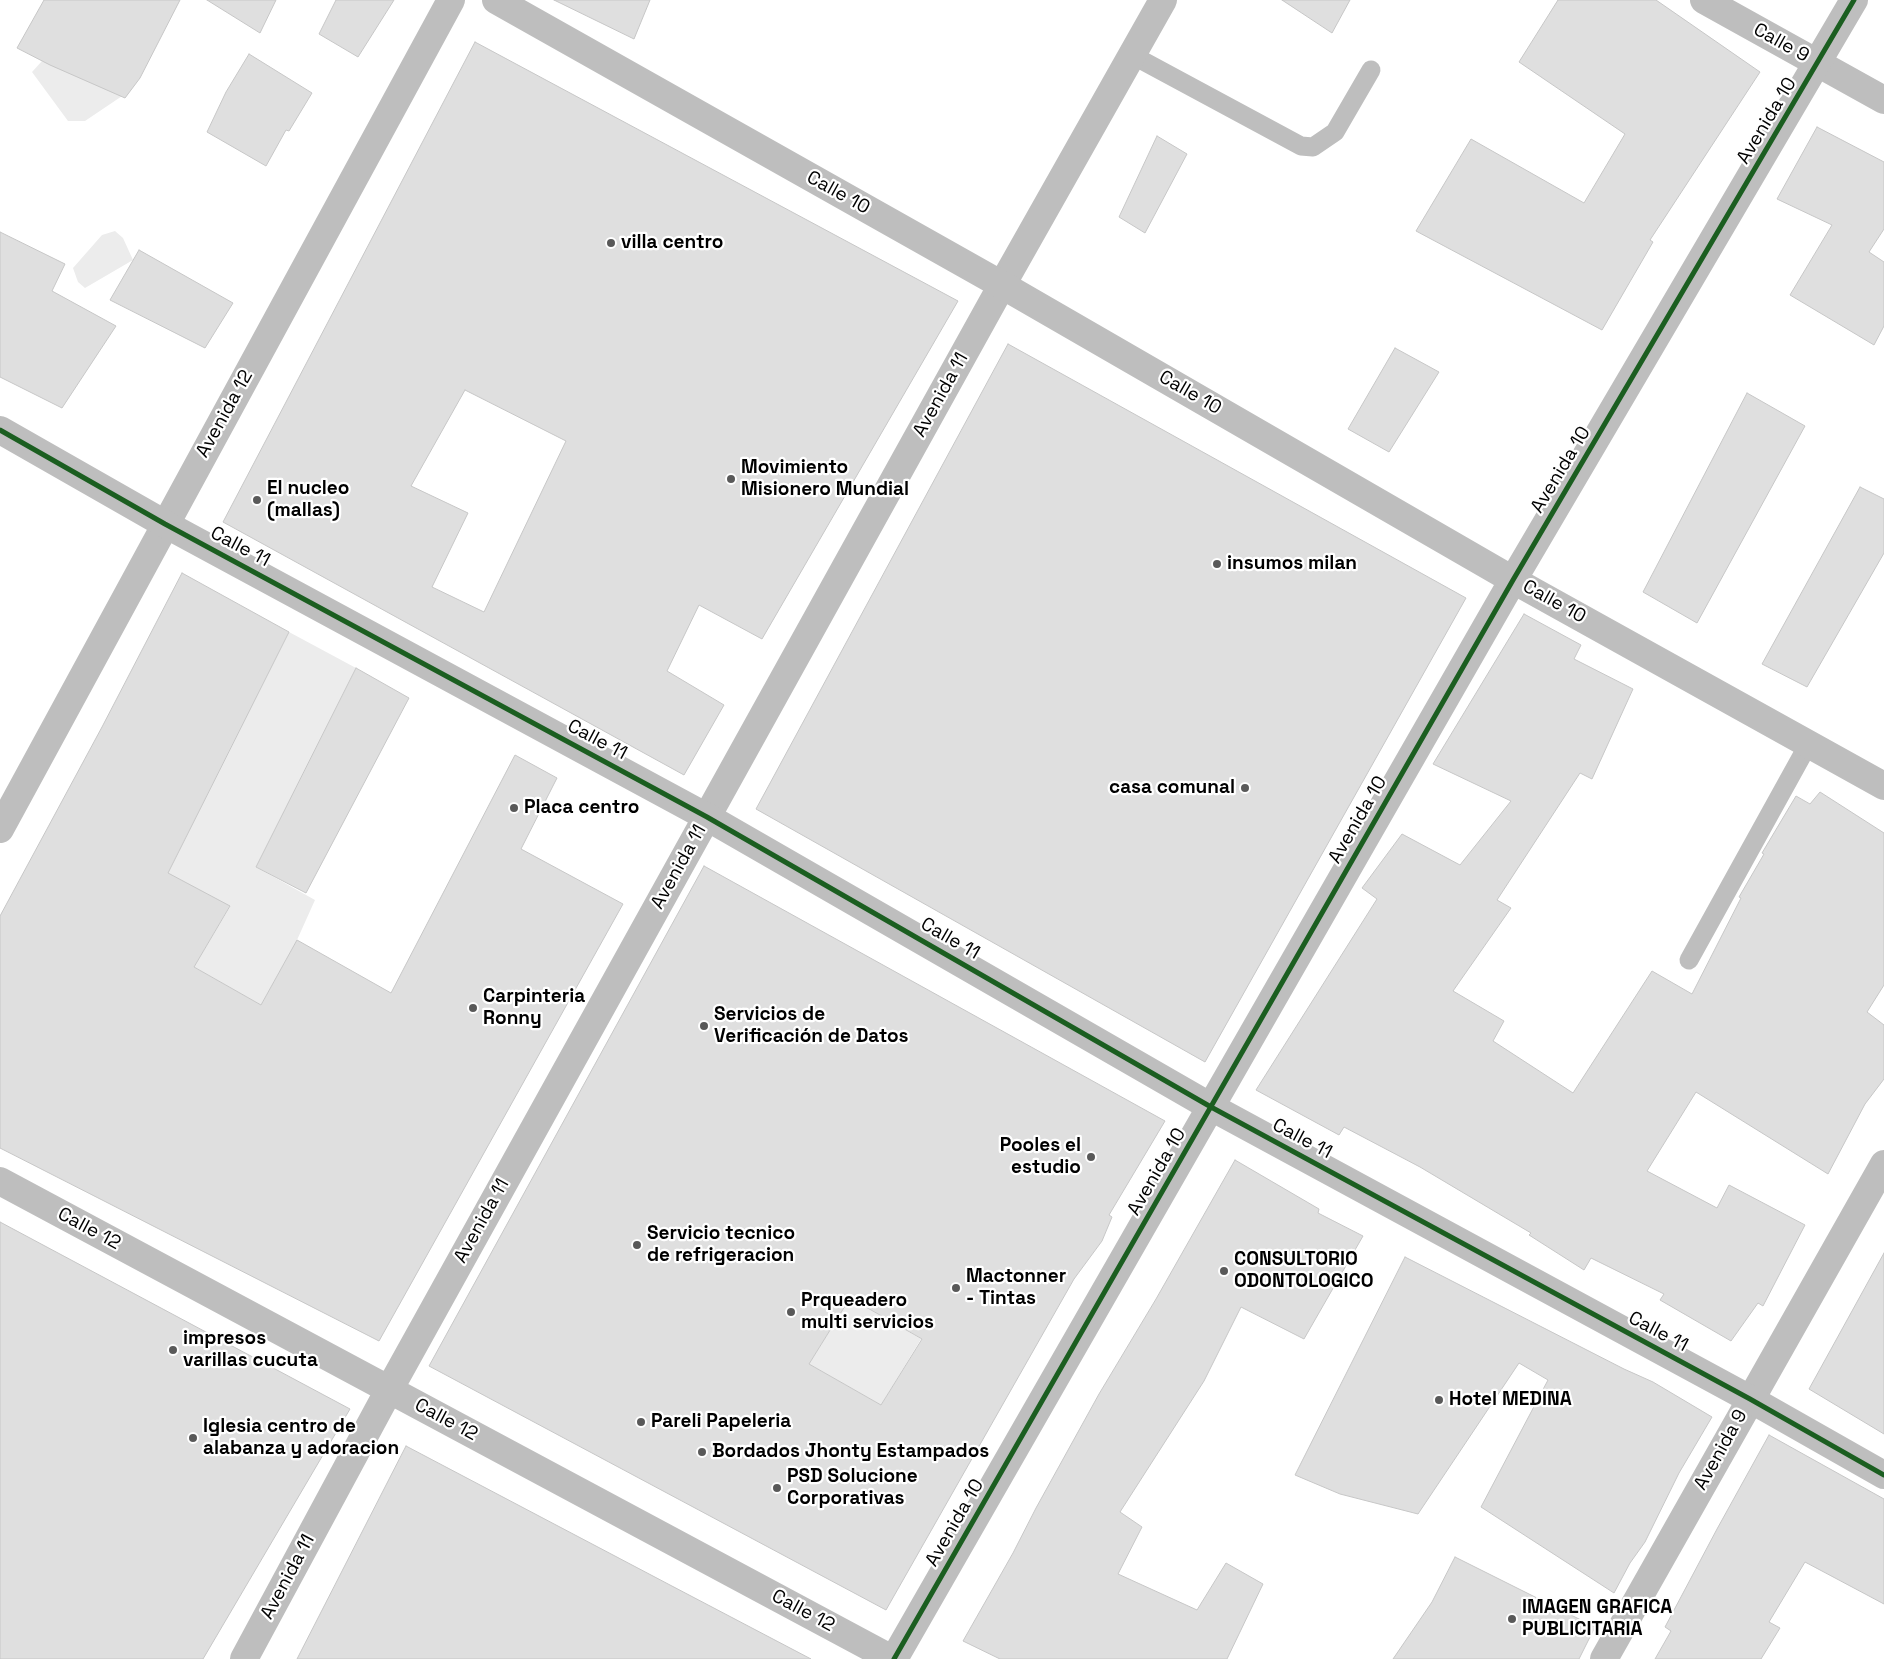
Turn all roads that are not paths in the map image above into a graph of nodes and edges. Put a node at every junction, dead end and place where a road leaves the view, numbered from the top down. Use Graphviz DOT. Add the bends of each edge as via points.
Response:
graph roads {
  1 [pos="451,0"];
  2 [pos="496,0"];
  3 [pos="1163,0"];
  4 [pos="1704,0"];
  5 [pos="1854,0"];
  6 [pos="1132,55"];
  7 [pos="1818,63"];
  8 [pos="1371,70"];
  9 [pos="1884,100"];
  10 [pos="1002,286"];
  11 [pos="0,430"];
  12 [pos="165,524"];
  13 [pos="1513,580"];
  14 [pos="1809,743"];
  15 [pos="1884,786"];
  16 [pos="707,817"];
  17 [pos="0,829"];
  18 [pos="1689,960"];
  19 [pos="1211,1107"];
  20 [pos="1884,1164"];
  21 [pos="0,1181"];
  22 [pos="389,1390"];
  23 [pos="1750,1399"];
  24 [pos="1884,1475"];
  25 [pos="244,1659"];
  26 [pos="893,1659"];
  27 [pos="1604,1659"];
  1 -- 12 [label="street, Avenida 12"];
  2 -- 10 [label="street, Calle 10"];
  3 -- 6 [label="street, Avenida 11"];
  4 -- 7 [label="street, Calle 9"];
  5 -- 7 [label="street, Avenida 10"];
  6 -- 8 [label="lane" via="1301,146 1313,147 1335,132"];
  6 -- 10 [label="street, Avenida 11"];
  7 -- 9 [label="street, Calle 9"];
  7 -- 13 [label="street, Avenida 10"];
  10 -- 13 [label="street, Calle 10"];
  10 -- 16 [label="street, Avenida 11"];
  11 -- 12 [label="street, Calle 11"];
  12 -- 16 [label="street, Calle 11"];
  12 -- 17 [label="street, Avenida 12"];
  13 -- 14 [label="street, Calle 10"];
  13 -- 19 [label="street, Avenida 10"];
  14 -- 15 [label="street, Calle 10"];
  14 -- 18 [label="lane"];
  16 -- 19 [label="street, Calle 11"];
  16 -- 22 [label="street, Avenida 11"];
  19 -- 23 [label="street, Calle 11"];
  19 -- 26 [label="street, Avenida 10"];
  20 -- 23 [label="street, Avenida 9"];
  21 -- 22 [label="street, Calle 12"];
  22 -- 25 [label="street, Avenida 11"];
  22 -- 26 [label="street, Calle 12"];
  23 -- 24 [label="street, Calle 11"];
  23 -- 27 [label="street, Avenida 9"];
}
